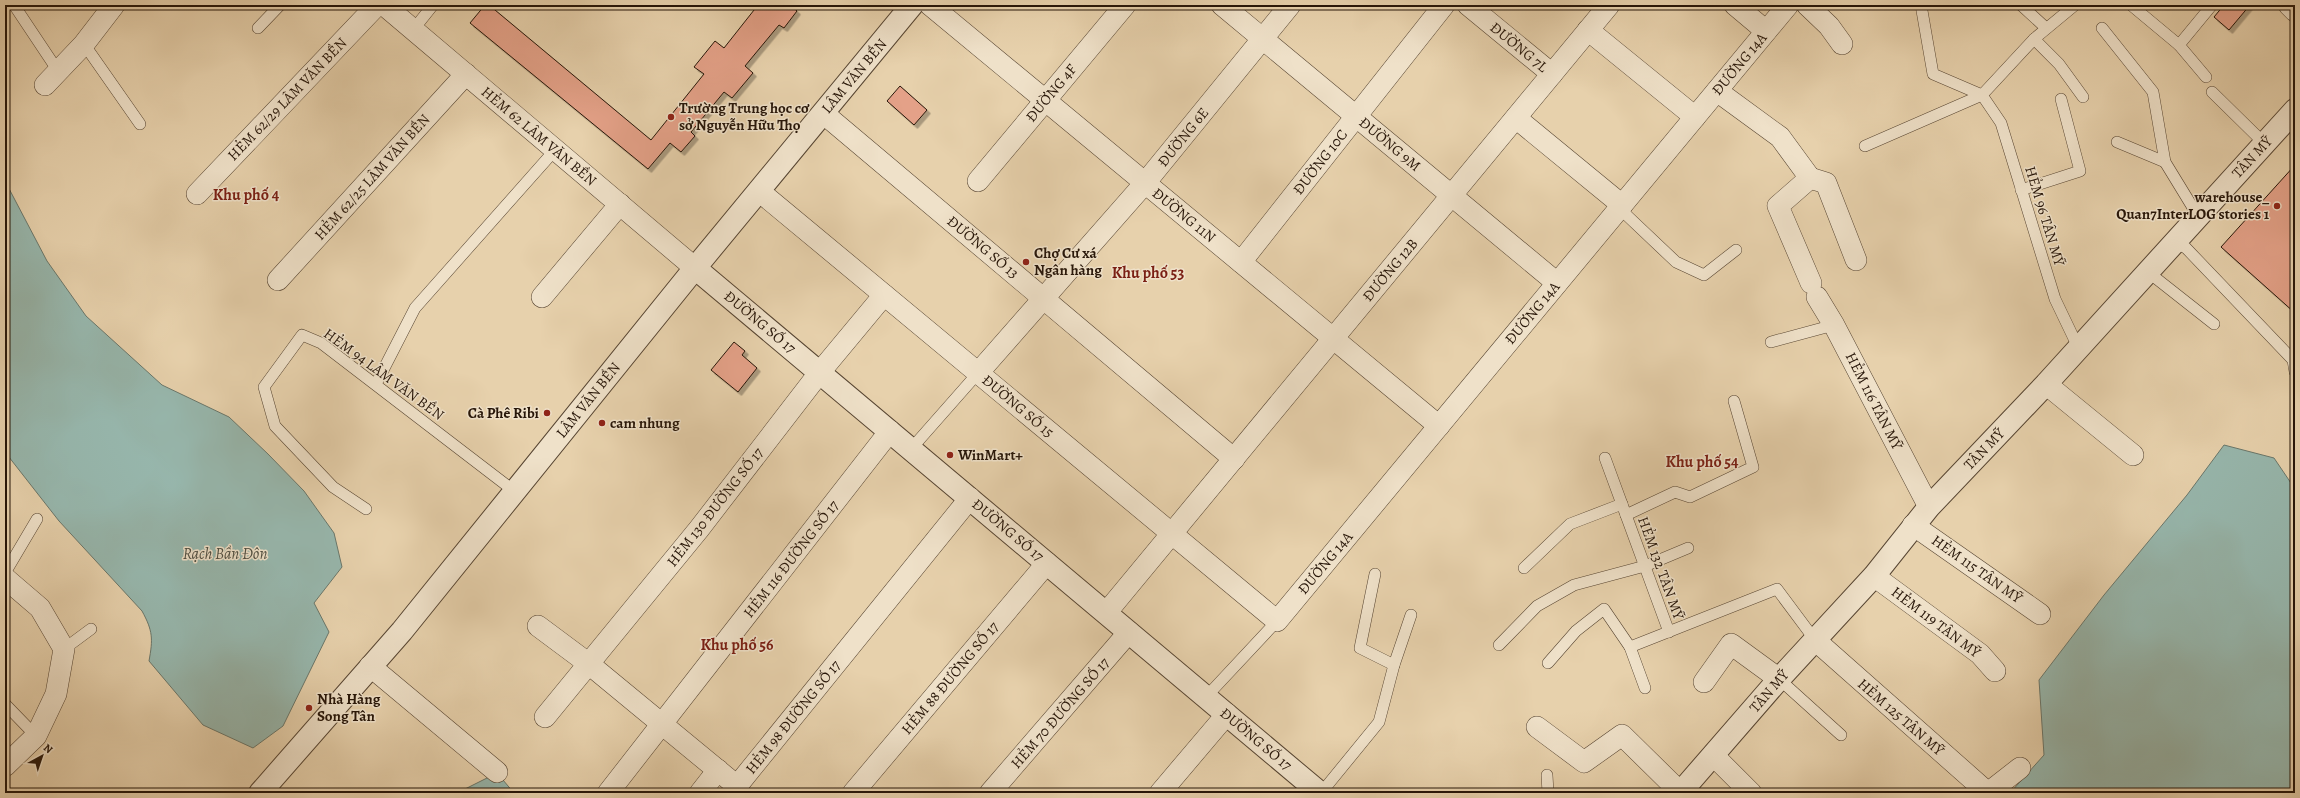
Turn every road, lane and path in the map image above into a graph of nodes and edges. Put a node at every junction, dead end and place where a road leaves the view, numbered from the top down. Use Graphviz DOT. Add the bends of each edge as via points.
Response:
graph roads {
  1 [pos="14,5"];
  2 [pos="114,5"];
  3 [pos="280,5"];
  4 [pos="376,5"];
  5 [pos="384,5"];
  6 [pos="433,5"];
  7 [pos="912,5"];
  8 [pos="930,5"];
  9 [pos="1125,5"];
  10 [pos="1222,5"];
  11 [pos="1290,5"];
  12 [pos="1444,5"];
  13 [pos="1468,5"];
  14 [pos="1609,5"];
  15 [pos="1735,5"];
  16 [pos="1788,5"];
  17 [pos="1807,5"];
  18 [pos="1921,5"];
  19 [pos="2021,5"];
  20 [pos="2075,5"];
  21 [pos="2131,5"];
  22 [pos="2212,5"];
  23 [pos="2289,5"];
  24 [pos="2295,11"];
  25 [pos="258,28"];
  26 [pos="2046,28"];
  27 [pos="2102,28"];
  28 [pos="413,30"];
  29 [pos="1588,30"];
  30 [pos="1766,31"];
  31 [pos="1263,39"];
  32 [pos="2034,39"];
  33 [pos="84,44"];
  34 [pos="1842,44"];
  35 [pos="2179,45"];
  36 [pos="466,74"];
  37 [pos="1552,74"];
  38 [pos="52,78"];
  39 [pos="2206,78"];
  40 [pos="1717,91"];
  41 [pos="2212,92"];
  42 [pos="1982,95"];
  43 [pos="2083,97"];
  44 [pos="2061,99"];
  45 [pos="1045,100"];
  46 [pos="2295,110"];
  47 [pos="823,113"];
  48 [pos="1356,116"];
  49 [pos="1695,117"];
  50 [pos="1516,118"];
  51 [pos="140,124"];
  52 [pos="2117,142"];
  53 [pos="2265,144"];
  54 [pos="1865,146"];
  55 [pos="555,150"];
  56 [pos="2165,162"];
  57 [pos="1810,178"];
  58 [pos="978,180"];
  59 [pos="1146,183"];
  60 [pos="2021,190"];
  61 [pos="759,191"];
  62 [pos="197,194"];
  63 [pos="1452,195"];
  64 [pos="620,204"];
  65 [pos="1621,206"];
  66 [pos="2198,216"];
  67 [pos="2174,242"];
  68 [pos="1736,250"];
  69 [pos="1856,260"];
  70 [pos="1241,262"];
  71 [pos="695,268"];
  72 [pos="2148,272"];
  73 [pos="278,280"];
  74 [pos="1558,283"];
  75 [pos="884,295"];
  76 [pos="542,297"];
  77 [pos="1044,299"];
  78 [pos="2214,324"];
  79 [pos="1834,325"];
  80 [pos="1333,338"];
  81 [pos="1771,342"];
  82 [pos="2078,347"];
  83 [pos="820,372"];
  84 [pos="2295,372"];
  85 [pos="978,373"];
  86 [pos="376,384"];
  87 [pos="2046,384"];
  88 [pos="1734,401"];
  89 [pos="1439,426"];
  90 [pos="890,431"];
  91 [pos="910,449"];
  92 [pos="2133,455"];
  93 [pos="1605,458"];
  94 [pos="1234,459"];
  95 [pos="514,491"];
  96 [pos="970,498"];
  97 [pos="1622,504"];
  98 [pos="1929,507"];
  99 [pos="366,509"];
  100 [pos="1626,515"];
  101 [pos="37,519"];
  102 [pos="1913,525"];
  103 [pos="1171,534"];
  104 [pos="1688,548"];
  105 [pos="1047,563"];
  106 [pos="1645,566"];
  107 [pos="1524,568"];
  108 [pos="1375,574"];
  109 [pos="1874,576"];
  110 [pos="6,580"];
  111 [pos="1106,613"];
  112 [pos="2040,614"];
  113 [pos="1411,615"];
  114 [pos="1276,621"];
  115 [pos="538,626"];
  116 [pos="91,629"];
  117 [pos="1129,632"];
  118 [pos="1668,632"];
  119 [pos="1815,640"];
  120 [pos="1499,645"];
  121 [pos="1630,647"];
  122 [pos="64,649"];
  123 [pos="1548,663"];
  124 [pos="589,664"];
  125 [pos="1394,665"];
  126 [pos="370,666"];
  127 [pos="1996,671"];
  128 [pos="1779,679"];
  129 [pos="1704,682"];
  130 [pos="1645,688"];
  131 [pos="1206,697"];
  132 [pos="5,704"];
  133 [pos="1227,714"];
  134 [pos="545,716"];
  135 [pos="662,724"];
  136 [pos="1537,727"];
  137 [pos="1840,735"];
  138 [pos="36,736"];
  139 [pos="1713,755"];
  140 [pos="5,766"];
  141 [pos="2020,768"];
  142 [pos="718,770"];
  143 [pos="497,772"];
  144 [pos="1547,774"];
  145 [pos="260,793"];
  146 [pos="608,793"];
  147 [pos="700,793"];
  148 [pos="853,793"];
  149 [pos="990,793"];
  150 [pos="1160,793"];
  151 [pos="1321,793"];
  152 [pos="1548,793"];
  153 [pos="1680,793"];
  154 [pos="1751,793"];
  155 [pos="1988,793"];
  1 -- 38 [label="lane"];
  2 -- 33 [label="street"];
  3 -- 25 [label="lane"];
  4 -- 62 [label="street, HẺM 62/29 LÂM VĂN BỀN"];
  5 -- 28 [label="street, HẺM 62 LÂM VĂN BỀN"];
  6 -- 28 [label="lane"];
  7 -- 47 [label="street, LÂM VĂN BỀN"];
  8 -- 45 [label="street, ĐƯỜNG 11N"];
  9 -- 45 [label="street, ĐƯỜNG 4F"];
  10 -- 31 [label="street, ĐƯỜNG 9M"];
  11 -- 31 [label="street, ĐƯỜNG 6E"];
  12 -- 48 [label="street, ĐƯỜNG 10C"];
  13 -- 37 [label="street, ĐƯỜNG 7L"];
  14 -- 29 [label="street, ĐƯỜNG 12B"];
  15 -- 30 [label="street"];
  16 -- 30 [label="street, ĐƯỜNG 14A"];
  17 -- 34 [label="street" via="1830,26"];
  18 -- 42 [label="lane" via="1933,74"];
  19 -- 26 [label="lane"];
  20 -- 26 [label="lane"];
  21 -- 35 [label="lane"];
  22 -- 35 [label="lane"];
  23 -- 24 [label="street"];
  26 -- 32 [label="lane"];
  27 -- 56 [label="lane" via="2153,92"];
  28 -- 36 [label="street, HẺM 62 LÂM VĂN BỀN"];
  29 -- 37 [label="street, ĐƯỜNG 12B"];
  29 -- 49 [label="street"];
  30 -- 40 [label="street, ĐƯỜNG 14A"];
  31 -- 48 [label="street, ĐƯỜNG 9M"];
  31 -- 59 [label="street, ĐƯỜNG 6E"];
  32 -- 42 [label="lane"];
  32 -- 43 [label="lane" via="2059,64"];
  33 -- 38 [label="street"];
  33 -- 51 [label="lane"];
  35 -- 39 [label="lane"];
  36 -- 55 [label="street, HẺM 62 LÂM VĂN BỀN"];
  36 -- 73 [label="street, HẺM 62/25 LÂM VĂN BỀN"];
  37 -- 50 [label="street, ĐƯỜNG 12B"];
  40 -- 49 [label="street, ĐƯỜNG 14A"];
  40 -- 57 [label="street" via="1780,137"];
  41 -- 53 [label="lane"];
  42 -- 54 [label="lane"];
  42 -- 60 [label="lane, HẺM 96 TÂN MỸ" via="2001,123"];
  44 -- 60 [label="lane" via="2080,171"];
  45 -- 58 [label="street, ĐƯỜNG 4F"];
  45 -- 59 [label="street, ĐƯỜNG 11N"];
  46 -- 53 [label="street, TÂN MỸ"];
  47 -- 61 [label="street, LÂM VĂN BỀN"];
  47 -- 77 [label="street, ĐƯỜNG SỐ 13"];
  48 -- 63 [label="street, ĐƯỜNG 9M"];
  48 -- 70 [label="street, ĐƯỜNG 10C"];
  49 -- 65 [label="street, ĐƯỜNG 14A"];
  50 -- 63 [label="street, ĐƯỜNG 12B"];
  50 -- 65 [label="street"];
  52 -- 56 [label="lane"];
  53 -- 66 [label="street, TÂN MỸ"];
  55 -- 64 [label="street, HẺM 62 LÂM VĂN BỀN"];
  55 -- 86 [label="lane" via="415,308"];
  56 -- 66 [label="lane"];
  57 -- 69 [label="street" via="1826,183"];
  57 -- 79 [label="street, HẺM 116 TÂN MỸ" via="1778,206 1814,290"];
  59 -- 70 [label="street, ĐƯỜNG 11N"];
  59 -- 77 [label="street, ĐƯỜNG 6E"];
  60 -- 82 [label="lane, HẺM 96 TÂN MỸ" via="2055,300"];
  61 -- 71 [label="street, LÂM VĂN BỀN"];
  61 -- 75 [label="street, ĐƯỜNG SỐ 15"];
  63 -- 74 [label="street, ĐƯỜNG 9M"];
  63 -- 80 [label="street, ĐƯỜNG 12B"];
  64 -- 71 [label="street, HẺM 62 LÂM VĂN BỀN"];
  64 -- 76 [label="street"];
  65 -- 68 [label="lane" via="1676,262 1704,275"];
  65 -- 74 [label="street, ĐƯỜNG 14A"];
  66 -- 67 [label="street, TÂN MỸ"];
  67 -- 72 [label="street, TÂN MỸ"];
  67 -- 84 [label="lane" via="2186,248 2293,360"];
  70 -- 80 [label="street, ĐƯỜNG 11N"];
  71 -- 83 [label="street, ĐƯỜNG SỐ 17"];
  71 -- 95 [label="street, LÂM VĂN BỀN"];
  72 -- 78 [label="lane"];
  72 -- 82 [label="street, TÂN MỸ"];
  74 -- 89 [label="street, ĐƯỜNG 14A"];
  75 -- 83 [label="street, HẺM 130 ĐƯỜNG SỐ 17"];
  75 -- 85 [label="street, ĐƯỜNG SỐ 15"];
  77 -- 85 [label="street, ĐƯỜNG 6E"];
  77 -- 94 [label="street, ĐƯỜNG SỐ 13"];
  79 -- 81 [label="lane"];
  79 -- 98 [label="street, HẺM 116 TÂN MỸ"];
  80 -- 89 [label="street, ĐƯỜNG 11N"];
  80 -- 94 [label="street, ĐƯỜNG 12B"];
  82 -- 87 [label="street, TÂN MỸ"];
  83 -- 90 [label="street, ĐƯỜNG SỐ 17"];
  83 -- 124 [label="street, HẺM 130 ĐƯỜNG SỐ 17" via="699,529"];
  85 -- 91 [label="lane"];
  85 -- 103 [label="street, ĐƯỜNG SỐ 15"];
  86 -- 95 [label="lane, HẺM 94 LÂM VĂN BỀN"];
  86 -- 99 [label="lane, HẺM 94 LÂM VĂN BỀN" via="321,343 302,336 264,387 275,426 333,487"];
  87 -- 92 [label="street"];
  87 -- 98 [label="street, TÂN MỸ"];
  88 -- 100 [label="lane" via="1753,467 1690,497 1676,492"];
  89 -- 114 [label="street, ĐƯỜNG 14A"];
  90 -- 91 [label="street, ĐƯỜNG SỐ 17"];
  90 -- 135 [label="street, HẺM 116 ĐƯỜNG SỐ 17"];
  91 -- 96 [label="street, ĐƯỜNG SỐ 17"];
  93 -- 97 [label="lane, HẺM 132 TÂN MỸ"];
  94 -- 103 [label="street, ĐƯỜNG 12B"];
  95 -- 126 [label="street, LÂM VĂN BỀN" via="402,631"];
  96 -- 105 [label="street, ĐƯỜNG SỐ 17"];
  96 -- 142 [label="street, HẺM 98 ĐƯỜNG SỐ 17" via="737,786"];
  97 -- 100 [label="lane, HẺM 132 TÂN MỸ"];
  97 -- 107 [label="lane" via="1570,524"];
  98 -- 102 [label="street, TÂN MỸ"];
  100 -- 106 [label="lane, HẺM 132 TÂN MỸ"];
  101 -- 110 [label="lane"];
  102 -- 109 [label="street, TÂN MỸ"];
  102 -- 112 [label="street, HẺM 115 TÂN MỸ"];
  103 -- 111 [label="street, ĐƯỜNG 12B"];
  103 -- 114 [label="street, ĐƯỜNG SỐ 15"];
  104 -- 106 [label="lane"];
  105 -- 111 [label="street, ĐƯỜNG SỐ 17"];
  105 -- 148 [label="street, HẺM 88 ĐƯỜNG SỐ 17"];
  106 -- 118 [label="lane, HẺM 132 TÂN MỸ"];
  106 -- 120 [label="lane" via="1574,585 1537,606"];
  108 -- 125 [label="lane" via="1360,648"];
  109 -- 119 [label="street, TÂN MỸ"];
  109 -- 127 [label="street, HẺM 119 TÂN MỸ" via="1980,654"];
  110 -- 122 [label="street" via="40,608"];
  111 -- 117 [label="street, ĐƯỜNG SỐ 17"];
  113 -- 125 [label="lane"];
  114 -- 131 [label="lane"];
  115 -- 124 [label="street, HẺM 98 ĐƯỜNG SỐ 17"];
  116 -- 122 [label="lane"];
  117 -- 131 [label="street, ĐƯỜNG SỐ 17"];
  117 -- 149 [label="street, HẺM 70 ĐƯỜNG SỐ 17"];
  118 -- 119 [label="lane, HẺM 132 TÂN MỸ" via="1777,589"];
  118 -- 121 [label="lane"];
  119 -- 128 [label="street, TÂN MỸ"];
  119 -- 155 [label="street, HẺM 125 TÂN MỸ"];
  121 -- 123 [label="lane" via="1604,609 1576,631"];
  121 -- 130 [label="lane"];
  122 -- 138 [label="street" via="56,694"];
  124 -- 134 [label="street, HẺM 130 ĐƯỜNG SỐ 17"];
  124 -- 135 [label="street, HẺM 98 ĐƯỜNG SỐ 17"];
  125 -- 151 [label="lane" via="1379,722"];
  126 -- 143 [label="street"];
  126 -- 145 [label="street, LÂM VĂN BỀN"];
  128 -- 129 [label="street" via="1730,644"];
  128 -- 137 [label="lane"];
  128 -- 139 [label="street, TÂN MỸ"];
  131 -- 133 [label="street, ĐƯỜNG SỐ 17"];
  132 -- 138 [label="lane"];
  133 -- 150 [label="street"];
  133 -- 151 [label="street, ĐƯỜNG SỐ 17"];
  135 -- 142 [label="street, HẺM 98 ĐƯỜNG SỐ 17"];
  135 -- 146 [label="street"];
  136 -- 153 [label="street" via="1584,762 1622,735"];
  138 -- 140 [label="street"];
  139 -- 153 [label="street, TÂN MỸ"];
  139 -- 154 [label="street"];
  141 -- 155 [label="street"];
  142 -- 147 [label="street"];
  144 -- 152 [label="lane"];
}
